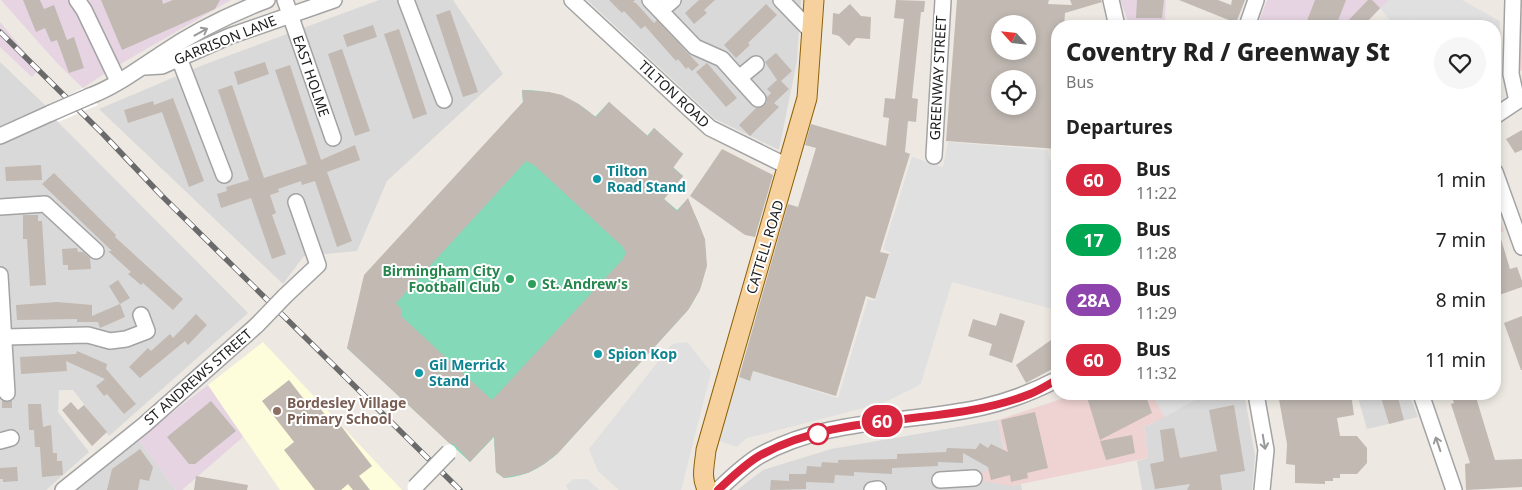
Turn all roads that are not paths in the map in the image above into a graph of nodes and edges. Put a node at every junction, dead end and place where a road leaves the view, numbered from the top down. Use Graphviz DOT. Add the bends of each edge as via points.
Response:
graph roads {
  1 [pos="77,0"];
  2 [pos="334,0"];
  3 [pos="406,0"];
  4 [pos="572,0"];
  5 [pos="673,0"];
  6 [pos="781,0"];
  7 [pos="814,0"];
  8 [pos="943,0"];
  9 [pos="1111,0"];
  10 [pos="1256,0"];
  11 [pos="1513,0"];
  12 [pos="256,2"];
  13 [pos="655,5"];
  14 [pos="233,6"];
  15 [pos="287,7"];
  16 [pos="1116,20"];
  17 [pos="1249,20"];
  18 [pos="262,25"];
  19 [pos="812,32"];
  20 [pos="180,58"];
  21 [pos="756,64"];
  22 [pos="145,67"];
  23 [pos="739,78"];
  24 [pos="118,81"];
  25 [pos="444,100"];
  26 [pos="758,100"];
  27 [pos="1519,100"];
  28 [pos="1501,112"];
  29 [pos="0,136"];
  30 [pos="333,138"];
  31 [pos="934,156"];
  32 [pos="789,167"];
  33 [pos="224,175"];
  34 [pos="1501,189"];
  35 [pos="296,202"];
  36 [pos="0,207"];
  37 [pos="1522,247"];
  38 [pos="96,251"];
  39 [pos="0,275"];
  40 [pos="141,315"];
  41 [pos="5,337"];
  42 [pos="1051,384"];
  43 [pos="7,393"];
  44 [pos="1257,400"];
  45 [pos="1423,400"];
  46 [pos="449,452"];
  47 [pos="974,478"];
  48 [pos="940,480"];
  49 [pos="959,485"];
  50 [pos="414,489"];
  51 [pos="63,490"];
  52 [pos="708,490"];
  53 [pos="718,490"];
  54 [pos="872,490"];
  55 [pos="878,490"];
  56 [pos="1262,490"];
  57 [pos="1454,490"];
  1 -- 24 [label="street"];
  2 -- 15 [label="street, GARRISON LANE"];
  3 -- 25 [label="street"];
  4 -- 32 [label="street, TILTON ROAD" via="710,128"];
  5 -- 13 [label="street"];
  6 -- 19 [label="street"];
  7 -- 19 [label="main road, CATTELL ROAD"];
  8 -- 31 [label="street, GREENWAY STREET"];
  9 -- 16 [label="street"];
  10 -- 17 [label="street"];
  11 -- 27 [label="street" via="1511,74"];
  12 -- 14 [label="street, GARRISON LANE"];
  12 -- 18 [label="street"];
  13 -- 23 [label="street" via="695,47 722,59"];
  22 -- 14 [label="street, GARRISON LANE, one-way"];
  15 -- 18 [label="street, GARRISON LANE"];
  15 -- 30 [label="street, EAST HOLME"];
  18 -- 20 [label="street, GARRISON LANE"];
  19 -- 32 [label="main road, CATTELL ROAD" via="807,98"];
  20 -- 22 [label="street, GARRISON LANE" via="162,66"];
  20 -- 33 [label="street"];
  21 -- 23 [label="street"];
  22 -- 24 [label="street, GARRISON LANE"];
  23 -- 26 [label="street"];
  24 -- 29 [label="street, GARRISON LANE, bridge"];
  27 -- 28 [label="street"];
  32 -- 52 [label="main road, CATTELL ROAD" via="706,450 704,485"];
  34 -- 37 [label="street"];
  35 -- 51 [label="street, ST ANDREWS STREET, bridge" via="318,265 144,424"];
  36 -- 38 [label="street" via="45,204"];
  39 -- 41 [label="street"];
  40 -- 41 [label="street" via="147,331 110,341 88,335"];
  41 -- 43 [label="street"];
  42 -- 53 [label="street" via="1030,394 983,407 843,427 779,446 758,457"];
  44 -- 56 [label="street, one-way" via="1266,450"];
  57 -- 45 [label="street, one-way"];
  46 -- 50 [label="street, bridge"];
  47 -- 49 [label="street"];
  48 -- 49 [label="street"];
  54 -- 55 [label="street"];
}
